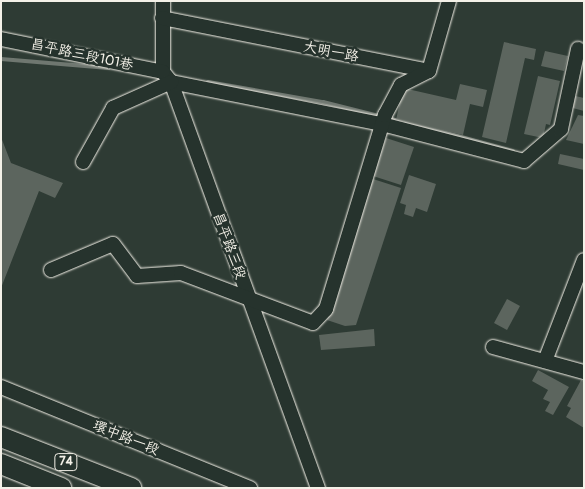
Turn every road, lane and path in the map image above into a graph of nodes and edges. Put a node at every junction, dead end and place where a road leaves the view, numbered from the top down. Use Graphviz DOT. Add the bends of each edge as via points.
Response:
graph roads {
  1 [pos="162,1"];
  2 [pos="449,1"];
  3 [pos="162,18"];
  4 [pos="1,38"];
  5 [pos="578,49"];
  6 [pos="429,71"];
  7 [pos="167,77"];
  8 [pos="382,124"];
  9 [pos="83,162"];
  10 [pos="584,260"];
  11 [pos="51,270"];
  12 [pos="248,298"];
  13 [pos="492,347"];
  14 [pos="545,361"];
  15 [pos="584,372"];
  16 [pos="1,388"];
  17 [pos="1,437"];
  18 [pos="1,464"];
  19 [pos="312,470"];
  20 [pos="61,488"];
  21 [pos="131,488"];
  22 [pos="250,488"];
  23 [pos="306,488"];
  24 [pos="318,488"];
  1 -- 3 [label="street, 昌平路三段"];
  2 -- 6 [label="street"];
  3 -- 6 [label="street, 大明一路"];
  3 -- 7 [label="street, 昌平路三段"];
  4 -- 7 [label="street, 昌平路三段101巷"];
  5 -- 8 [label="street, 昌平路三段101巷" via="561,129 524,161"];
  6 -- 8 [label="street" via="401,85"];
  7 -- 8 [label="street, 昌平路三段101巷"];
  7 -- 9 [label="street" via="113,108"];
  7 -- 12 [label="street, 昌平路三段"];
  8 -- 12 [label="street" via="326,309 313,323"];
  10 -- 14 [label="street"];
  11 -- 12 [label="street" via="113,244 137,276 182,273"];
  12 -- 19 [label="street, 昌平路三段"];
  13 -- 14 [label="street"];
  14 -- 15 [label="street"];
  16 -- 22 [label="street, 環中路一段"];
  17 -- 21 [label="highway, 74"];
  18 -- 20 [label="highway, 74"];
  19 -- 23 [label="street"];
  19 -- 24 [label="street, 昌平路三段"];
}
